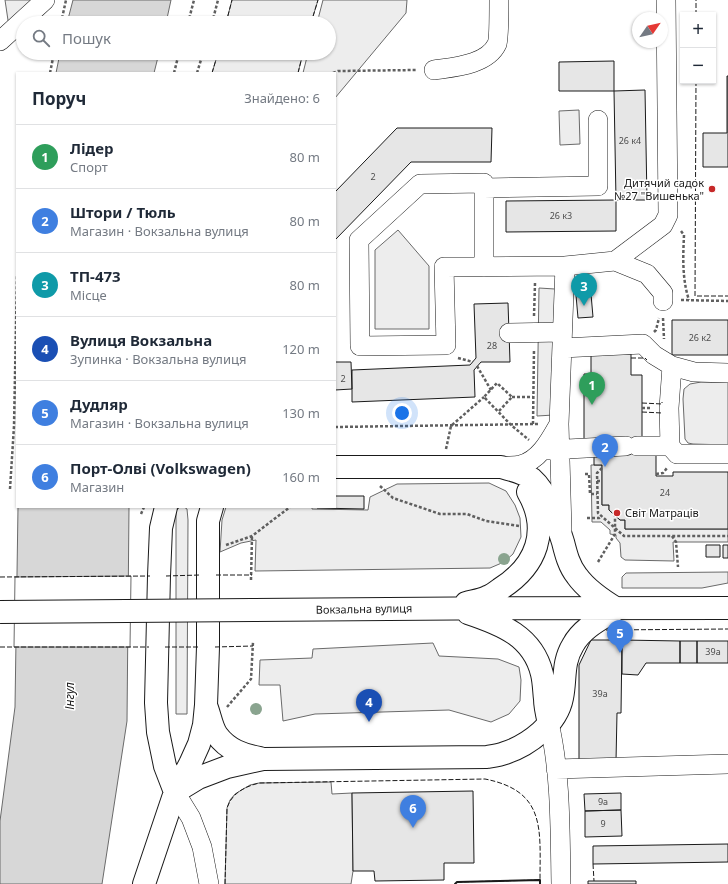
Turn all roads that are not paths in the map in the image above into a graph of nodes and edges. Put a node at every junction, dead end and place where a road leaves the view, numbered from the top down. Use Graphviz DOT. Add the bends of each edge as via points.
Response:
graph roads {
  1 [pos="45,0"];
  2 [pos="499,0"];
  3 [pos="666,0"];
  4 [pos="28,16"];
  5 [pos="16,27"];
  6 [pos="0,42"];
  7 [pos="434,70"];
  8 [pos="598,120"];
  9 [pos="484,188"];
  10 [pos="615,261"];
  11 [pos="484,266"];
  12 [pos="565,266"];
  13 [pos="663,301"];
  14 [pos="509,333"];
  15 [pos="562,340"];
  16 [pos="672,366"];
  17 [pos="728,373"];
  18 [pos="670,446"];
  19 [pos="550,450"];
  20 [pos="728,454"];
  21 [pos="336,467"];
  22 [pos="501,467"];
  23 [pos="539,489"];
  24 [pos="159,508"];
  25 [pos="212,508"];
  26 [pos="532,522"];
  27 [pos="563,543"];
  28 [pos="452,608"];
  29 [pos="728,608"];
  30 [pos="617,609"];
  31 [pos="0,612"];
  32 [pos="216,706"];
  33 [pos="549,723"];
  34 [pos="263,759"];
  35 [pos="728,764"];
  36 [pos="556,769"];
  37 [pos="175,792"];
  38 [pos="144,884"];
  39 [pos="209,884"];
  40 [pos="561,884"];
  1 -- 4 [label="street"];
  2 -- 7 [label="street" via="498,43 485,59 460,67"];
  3 -- 10 [label="street" via="668,215 662,225"];
  5 -- 6 [label="street"];
  8 -- 9 [label="street" via="598,186"];
  9 -- 11 [label="street"];
  9 -- 11 [label="street" via="484,183 420,184 359,240 360,346 446,345 444,267"];
  10 -- 12 [label="street"];
  10 -- 13 [label="street" via="647,274 663,293"];
  11 -- 12 [label="street"];
  12 -- 15 [label="street"];
  14 -- 15 [label="street"];
  15 -- 16 [label="street" via="643,344 654,355"];
  15 -- 19 [label="street" via="559,424 550,439"];
  16 -- 17 [label="street" via="694,372"];
  16 -- 18 [label="street"];
  18 -- 19 [label="street"];
  18 -- 20 [label="street" via="677,454"];
  19 -- 22 [label="street" via="520,465"];
  19 -- 23 [label="street"];
  19 -- 27 [label="street"];
  21 -- 22 [label="main road"];
  22 -- 23 [label="main road" via="531,479"];
  22 -- 26 [label="main road" via="525,488 533,502"];
  23 -- 26 [label="street"];
  23 -- 27 [label="main road" via="555,518"];
  24 -- 37 [label="main road" via="161,528 156,703 158,732 165,766"];
  25 -- 32 [label="main road" via="208,521 208,647"];
  26 -- 28 [label="main road" via="538,533 535,549 529,564 519,576 487,597"];
  27 -- 30 [label="main road" via="576,576 592,593"];
  28 -- 30 [label="main road, Вокзальна вулиця"];
  28 -- 31 [label="main road, Вокзальна вулиця, bridge"];
  28 -- 33 [label="main road" via="488,619 526,642 542,674"];
  29 -- 30 [label="main road, Вокзальна вулиця"];
  30 -- 33 [label="main road" via="591,625 573,644 567,657 562,698 556,714"];
  32 -- 34 [label="main road" via="216,734 234,751"];
  32 -- 37 [label="main road" via="204,725 199,744"];
  33 -- 34 [label="main road" via="528,742 505,754 487,757"];
  33 -- 36 [label="street"];
  34 -- 37 [label="main road" via="226,767 198,778"];
  35 -- 36 [label="street"];
  36 -- 40 [label="street"];
  37 -- 38 [label="main road"];
  37 -- 39 [label="street" via="191,818 202,848"];
}
